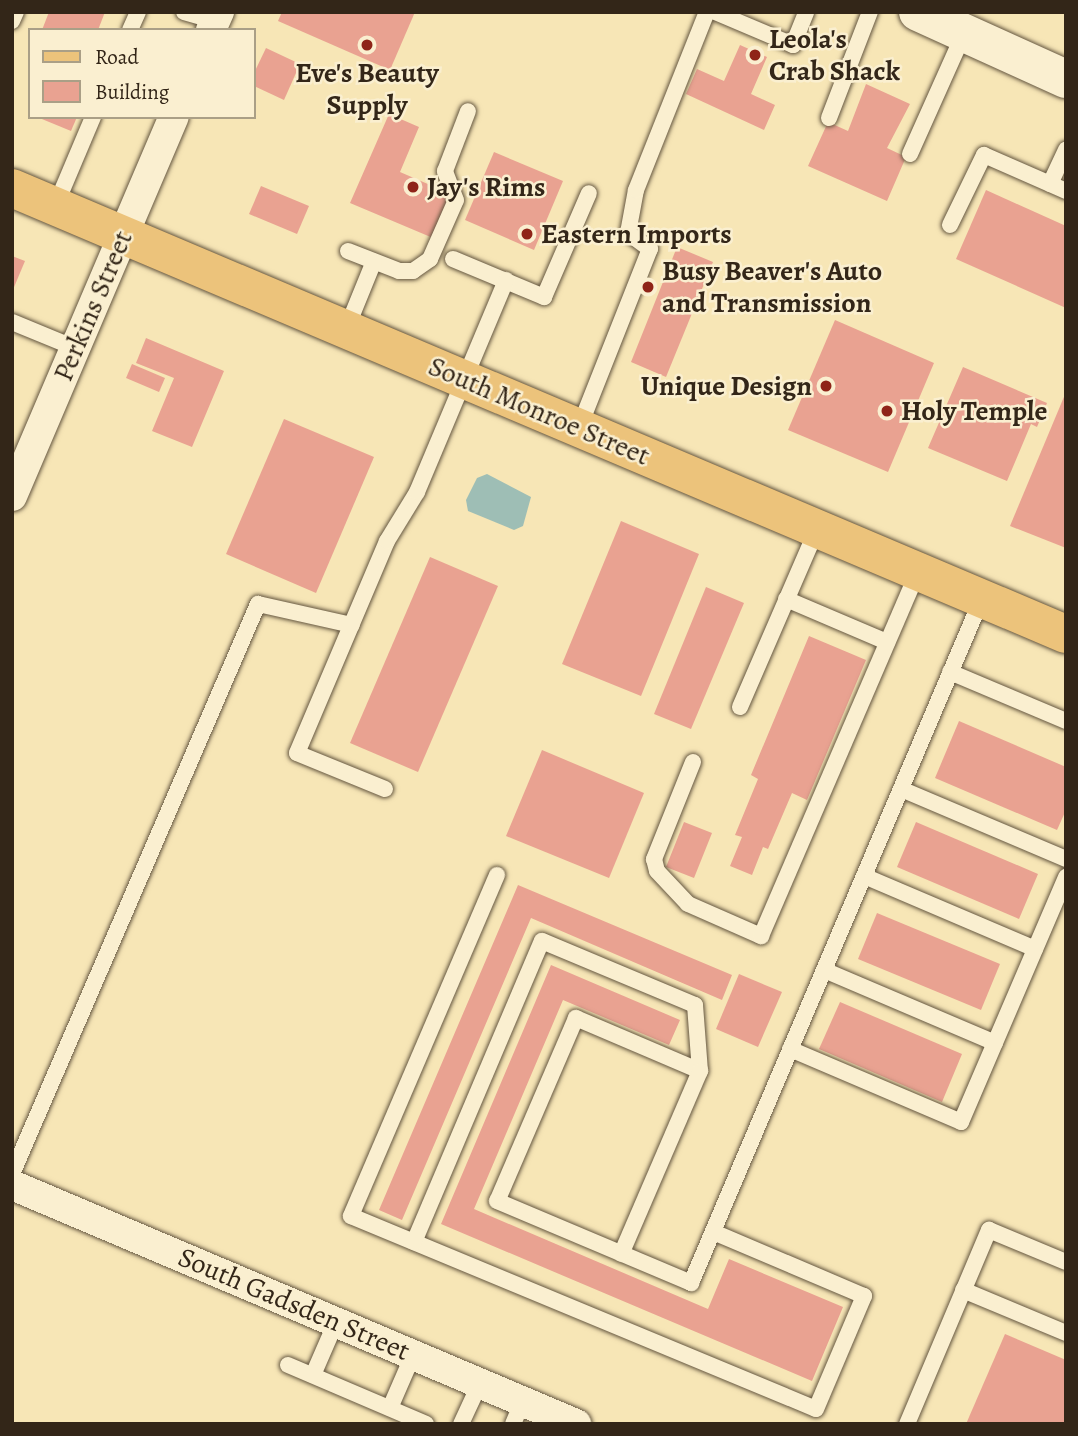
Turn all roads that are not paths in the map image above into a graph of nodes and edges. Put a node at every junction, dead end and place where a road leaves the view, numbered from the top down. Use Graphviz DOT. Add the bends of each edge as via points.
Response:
graph roads {
  1 [pos="16,12"];
  2 [pos="184,12"];
  3 [pos="707,12"];
  4 [pos="715,12"];
  5 [pos="806,12"];
  6 [pos="870,12"];
  7 [pos="918,12"];
  8 [pos="12,21"];
  9 [pos="215,21"];
  10 [pos="964,33"];
  11 [pos="1066,79"];
  12 [pos="467,111"];
  13 [pos="829,118"];
  14 [pos="92,119"];
  15 [pos="173,119"];
  16 [pos="1066,150"];
  17 [pos="910,153"];
  18 [pos="1050,184"];
  19 [pos="12,188"];
  20 [pos="1066,191"];
  21 [pos="589,193"];
  22 [pos="55,206"];
  23 [pos="950,225"];
  24 [pos="123,235"];
  25 [pos="348,251"];
  26 [pos="453,259"];
  27 [pos="374,261"];
  28 [pos="506,281"];
  29 [pos="12,322"];
  30 [pos="346,330"];
  31 [pos="75,348"];
  32 [pos="463,379"];
  33 [pos="579,428"];
  34 [pos="12,495"];
  35 [pos="817,528"];
  36 [pos="918,571"];
  37 [pos="982,598"];
  38 [pos="786,599"];
  39 [pos="352,625"];
  40 [pos="1066,634"];
  41 [pos="887,642"];
  42 [pos="950,672"];
  43 [pos="740,707"];
  44 [pos="1066,721"];
  45 [pos="693,762"];
  46 [pos="385,789"];
  47 [pos="901,789"];
  48 [pos="1066,859"];
  49 [pos="497,875"];
  50 [pos="864,876"];
  51 [pos="1066,877"];
  52 [pos="1035,949"];
  53 [pos="824,970"];
  54 [pos="995,1043"];
  55 [pos="790,1049"];
  56 [pos="700,1071"];
  57 [pos="12,1174"];
  58 [pos="12,1185"];
  59 [pos="713,1232"];
  60 [pos="414,1242"];
  61 [pos="621,1254"];
  62 [pos="1066,1262"];
  63 [pos="963,1290"];
  64 [pos="336,1322"];
  65 [pos="1066,1333"];
  66 [pos="413,1355"];
  67 [pos="288,1365"];
  68 [pos="313,1375"];
  69 [pos="480,1383"];
  70 [pos="390,1408"];
  71 [pos="518,1412"];
  72 [pos="426,1424"];
  73 [pos="461,1424"];
  74 [pos="576,1424"];
  75 [pos="907,1424"];
  1 -- 8 [label="lane"];
  2 -- 9 [label="lane"];
  3 -- 33 [label="lane" via="636,190 628,233 650,249"];
  4 -- 5 [label="lane" via="793,45"];
  6 -- 13 [label="lane"];
  7 -- 10 [label="main road"];
  10 -- 11 [label="main road"];
  10 -- 17 [label="lane"];
  12 -- 27 [label="lane" via="445,171 456,200 430,259 413,271"];
  14 -- 22 [label="lane"];
  15 -- 24 [label="street, Perkins Street"];
  16 -- 18 [label="lane"];
  18 -- 20 [label="lane"];
  18 -- 23 [label="lane" via="984,155"];
  19 -- 22 [label="main road, South Monroe Street"];
  21 -- 28 [label="lane" via="544,297"];
  22 -- 24 [label="main road, South Monroe Street"];
  24 -- 30 [label="main road, South Monroe Street"];
  24 -- 31 [label="street, Perkins Street"];
  25 -- 27 [label="lane"];
  26 -- 28 [label="lane"];
  27 -- 30 [label="lane"];
  28 -- 32 [label="lane"];
  29 -- 31 [label="lane"];
  30 -- 32 [label="main road, South Monroe Street"];
  31 -- 34 [label="street, Perkins Street"];
  32 -- 33 [label="main road, South Monroe Street"];
  32 -- 39 [label="lane" via="417,492 387,541"];
  33 -- 35 [label="main road, South Monroe Street"];
  35 -- 36 [label="main road, South Monroe Street"];
  35 -- 38 [label="lane"];
  36 -- 37 [label="main road, South Monroe Street"];
  36 -- 41 [label="lane"];
  37 -- 40 [label="main road, South Monroe Street"];
  37 -- 42 [label="lane"];
  38 -- 41 [label="lane"];
  38 -- 43 [label="lane"];
  39 -- 46 [label="lane" via="297,753"];
  39 -- 57 [label="lane" via="258,604"];
  41 -- 45 [label="lane" via="761,936 688,904 657,871 654,859"];
  42 -- 44 [label="lane"];
  42 -- 47 [label="lane"];
  47 -- 48 [label="lane"];
  47 -- 50 [label="lane"];
  49 -- 60 [label="lane" via="351,1216"];
  50 -- 52 [label="lane"];
  50 -- 53 [label="lane"];
  51 -- 52 [label="lane"];
  52 -- 54 [label="lane"];
  53 -- 54 [label="lane"];
  53 -- 55 [label="lane"];
  54 -- 55 [label="lane" via="961,1122"];
  55 -- 59 [label="lane"];
  56 -- 60 [label="lane" via="695,1005 542,941"];
  56 -- 61 [label="lane"];
  56 -- 61 [label="lane" via="576,1018 497,1202"];
  58 -- 64 [label="street, South Gadsden Street"];
  59 -- 60 [label="lane" via="864,1296 816,1409"];
  59 -- 61 [label="lane" via="691,1283"];
  62 -- 63 [label="lane" via="989,1230"];
  63 -- 65 [label="lane"];
  63 -- 75 [label="lane"];
  64 -- 66 [label="street, South Gadsden Street"];
  64 -- 68 [label="lane"];
  66 -- 69 [label="street, South Gadsden Street"];
  66 -- 70 [label="lane"];
  67 -- 68 [label="lane"];
  68 -- 70 [label="lane"];
  69 -- 71 [label="street, South Gadsden Street"];
  69 -- 73 [label="lane"];
  70 -- 72 [label="lane"];
  71 -- 74 [label="street, South Gadsden Street"];
}
